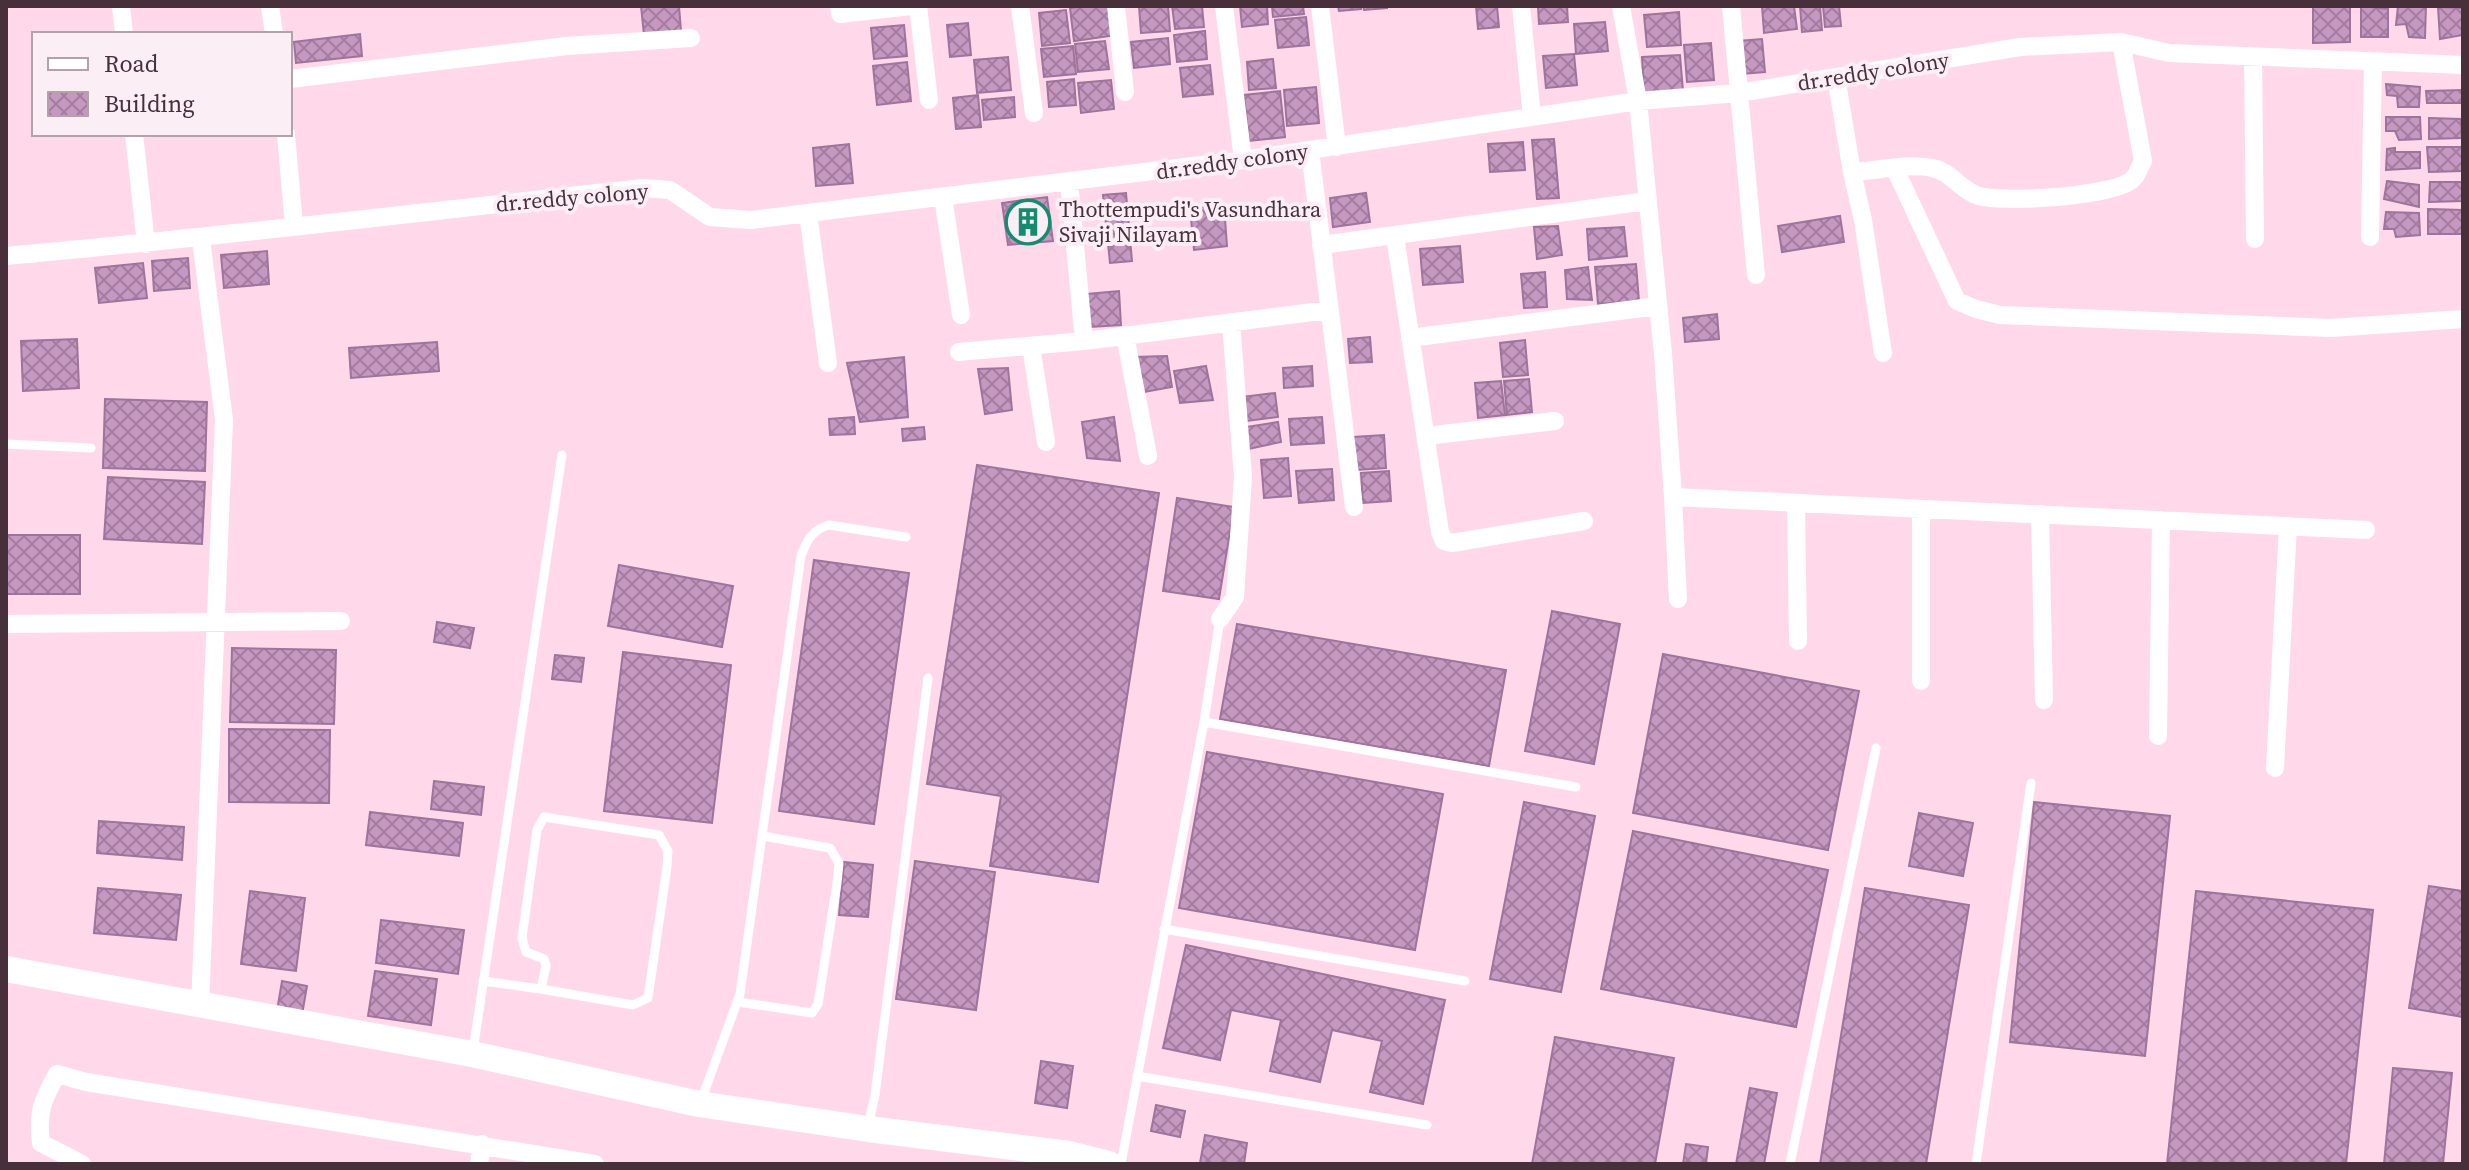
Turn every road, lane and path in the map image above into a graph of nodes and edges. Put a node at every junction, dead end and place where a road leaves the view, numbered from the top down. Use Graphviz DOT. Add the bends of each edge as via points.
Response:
graph roads {
  1 [pos="121,6"];
  2 [pos="270,6"];
  3 [pos="839,6"];
  4 [pos="911,6"];
  5 [pos="918,6"];
  6 [pos="1020,6"];
  7 [pos="1116,6"];
  8 [pos="1224,6"];
  9 [pos="1320,6"];
  10 [pos="1521,6"];
  11 [pos="1621,6"];
  12 [pos="1731,6"];
  13 [pos="124,32"];
  14 [pos="274,32"];
  15 [pos="691,38"];
  16 [pos="2121,42"];
  17 [pos="2253,57"];
  18 [pos="2373,62"];
  19 [pos="2463,65"];
  20 [pos="1836,77"];
  21 [pos="292,79"];
  22 [pos="1125,92"];
  23 [pos="1739,93"];
  24 [pos="929,100"];
  25 [pos="1638,101"];
  26 [pos="1034,113"];
  27 [pos="1532,117"];
  28 [pos="134,136"];
  29 [pos="286,136"];
  30 [pos="1337,147"];
  31 [pos="1310,150"];
  32 [pos="1243,160"];
  33 [pos="1895,169"];
  34 [pos="1852,172"];
  35 [pos="1069,182"];
  36 [pos="943,197"];
  37 [pos="1647,201"];
  38 [pos="808,213"];
  39 [pos="294,226"];
  40 [pos="1395,236"];
  41 [pos="2370,237"];
  42 [pos="201,239"];
  43 [pos="2255,239"];
  44 [pos="146,244"];
  45 [pos="1321,245"];
  46 [pos="6,256"];
  47 [pos="1756,275"];
  48 [pos="1658,306"];
  49 [pos="1329,310"];
  50 [pos="961,315"];
  51 [pos="2463,319"];
  52 [pos="1231,322"];
  53 [pos="1125,335"];
  54 [pos="1410,338"];
  55 [pos="1084,341"];
  56 [pos="1031,346"];
  57 [pos="959,352"];
  58 [pos="1883,353"];
  59 [pos="828,363"];
  60 [pos="1555,421"];
  61 [pos="1426,436"];
  62 [pos="1046,442"];
  63 [pos="6,444"];
  64 [pos="91,448"];
  65 [pos="562,455"];
  66 [pos="1148,456"];
  67 [pos="1673,497"];
  68 [pos="1796,503"];
  69 [pos="1354,507"];
  70 [pos="1921,509"];
  71 [pos="2040,514"];
  72 [pos="2161,520"];
  73 [pos="1584,521"];
  74 [pos="2288,526"];
  75 [pos="2366,530"];
  76 [pos="906,537"];
  77 [pos="1678,599"];
  78 [pos="1220,619"];
  79 [pos="215,620"];
  80 [pos="341,621"];
  81 [pos="6,624"];
  82 [pos="1798,641"];
  83 [pos="928,678"];
  84 [pos="1921,681"];
  85 [pos="2044,700"];
  86 [pos="1204,722"];
  87 [pos="2158,736"];
  88 [pos="1876,748"];
  89 [pos="2275,768"];
  90 [pos="2031,783"];
  91 [pos="1576,787"];
  92 [pos="762,836"];
  93 [pos="1164,929"];
  94 [pos="6,969"];
  95 [pos="483,981"];
  96 [pos="1465,981"];
  97 [pos="541,989"];
  98 [pos="738,1002"];
  99 [pos="200,1006"];
  100 [pos="472,1054"];
  101 [pos="1137,1076"];
  102 [pos="699,1104"];
  103 [pos="1427,1125"];
  104 [pos="868,1129"];
  105 [pos="482,1144"];
  106 [pos="1071,1159"];
  107 [pos="82,1164"];
  108 [pos="479,1164"];
  109 [pos="595,1164"];
  110 [pos="1109,1164"];
  111 [pos="1121,1164"];
  112 [pos="1790,1164"];
  113 [pos="1976,1164"];
  1 -- 13 [label="street"];
  2 -- 14 [label="street"];
  3 -- 4 [label="street" via="840,14"];
  5 -- 24 [label="street"];
  6 -- 26 [label="street"];
  7 -- 22 [label="street"];
  8 -- 32 [label="street"];
  9 -- 30 [label="street"];
  10 -- 27 [label="street"];
  11 -- 25 [label="street"];
  12 -- 23 [label="street"];
  15 -- 21 [label="street" via="567,46"];
  16 -- 17 [label="street, dr.reddy colony" via="2169,53"];
  16 -- 20 [label="street, dr.reddy colony" via="2020,47"];
  16 -- 33 [label="street" via="2143,161 2134,179 2094,193 2006,199 1977,196 1940,170"];
  17 -- 18 [label="street, dr.reddy colony"];
  17 -- 43 [label="street"];
  18 -- 19 [label="street, dr.reddy colony"];
  18 -- 41 [label="street"];
  20 -- 23 [label="street, dr.reddy colony"];
  20 -- 34 [label="street"];
  23 -- 25 [label="street, dr.reddy colony"];
  23 -- 47 [label="street"];
  25 -- 27 [label="street, dr.reddy colony"];
  25 -- 37 [label="street"];
  27 -- 30 [label="street, dr.reddy colony"];
  28 -- 44 [label="street"];
  29 -- 39 [label="street"];
  30 -- 31 [label="street, dr.reddy colony"];
  31 -- 32 [label="street, dr.reddy colony"];
  31 -- 45 [label="street"];
  32 -- 35 [label="street, dr.reddy colony"];
  33 -- 34 [label="street"];
  33 -- 51 [label="street" via="1957,301 1976,309 2000,315 2331,328"];
  34 -- 58 [label="street"];
  35 -- 36 [label="street, dr.reddy colony"];
  35 -- 55 [label="street"];
  36 -- 38 [label="street, dr.reddy colony"];
  36 -- 50 [label="street"];
  37 -- 40 [label="street"];
  37 -- 48 [label="street"];
  38 -- 39 [label="street, dr.reddy colony" via="751,220 710,217 670,190 643,188"];
  38 -- 59 [label="street"];
  39 -- 42 [label="street, dr.reddy colony"];
  40 -- 45 [label="street"];
  40 -- 54 [label="street"];
  42 -- 44 [label="street, dr.reddy colony"];
  42 -- 79 [label="street" via="224,420"];
  44 -- 46 [label="street, dr.reddy colony"];
  45 -- 49 [label="street"];
  48 -- 54 [label="street"];
  48 -- 67 [label="street"];
  49 -- 52 [label="street"];
  49 -- 69 [label="street"];
  52 -- 53 [label="street"];
  52 -- 78 [label="street" via="1243,477 1235,597"];
  53 -- 55 [label="street"];
  53 -- 66 [label="street"];
  54 -- 61 [label="street"];
  55 -- 56 [label="street"];
  56 -- 57 [label="street"];
  56 -- 62 [label="street"];
  60 -- 61 [label="street"];
  61 -- 73 [label="street" via="1444,541"];
  63 -- 64 [label="lane"];
  65 -- 95 [label="lane"];
  67 -- 68 [label="street"];
  67 -- 77 [label="street"];
  68 -- 70 [label="street"];
  68 -- 82 [label="street"];
  70 -- 71 [label="street"];
  70 -- 84 [label="street"];
  71 -- 72 [label="street"];
  71 -- 85 [label="street"];
  72 -- 74 [label="street"];
  72 -- 87 [label="street"];
  74 -- 75 [label="street"];
  74 -- 89 [label="street"];
  76 -- 92 [label="lane" via="829,525 810,535 805,545"];
  78 -- 86 [label="lane"];
  79 -- 80 [label="street"];
  79 -- 81 [label="street"];
  79 -- 99 [label="street"];
  83 -- 104 [label="lane"];
  86 -- 91 [label="lane"];
  86 -- 93 [label="lane"];
  88 -- 112 [label="lane"];
  90 -- 113 [label="lane"];
  92 -- 98 [label="lane"];
  92 -- 98 [label="lane" via="830,848 839,863 837,883 818,1004 812,1013"];
  93 -- 96 [label="lane"];
  93 -- 101 [label="lane"];
  94 -- 99 [label="street"];
  95 -- 97 [label="lane"];
  95 -- 100 [label="lane"];
  97 -- 97 [label="lane" via="544,959 526,952 522,938 539,823 551,817 659,835 668,851 648,998 633,1005"];
  98 -- 102 [label="lane"];
  99 -- 100 [label="street"];
  100 -- 102 [label="street"];
  101 -- 103 [label="lane"];
  101 -- 111 [label="lane"];
  102 -- 104 [label="street"];
  104 -- 106 [label="street"];
  105 -- 107 [label="street" via="57,1074 38,1120 41,1143"];
  105 -- 108 [label="street"];
  105 -- 109 [label="street"];
  106 -- 110 [label="street"];
}
